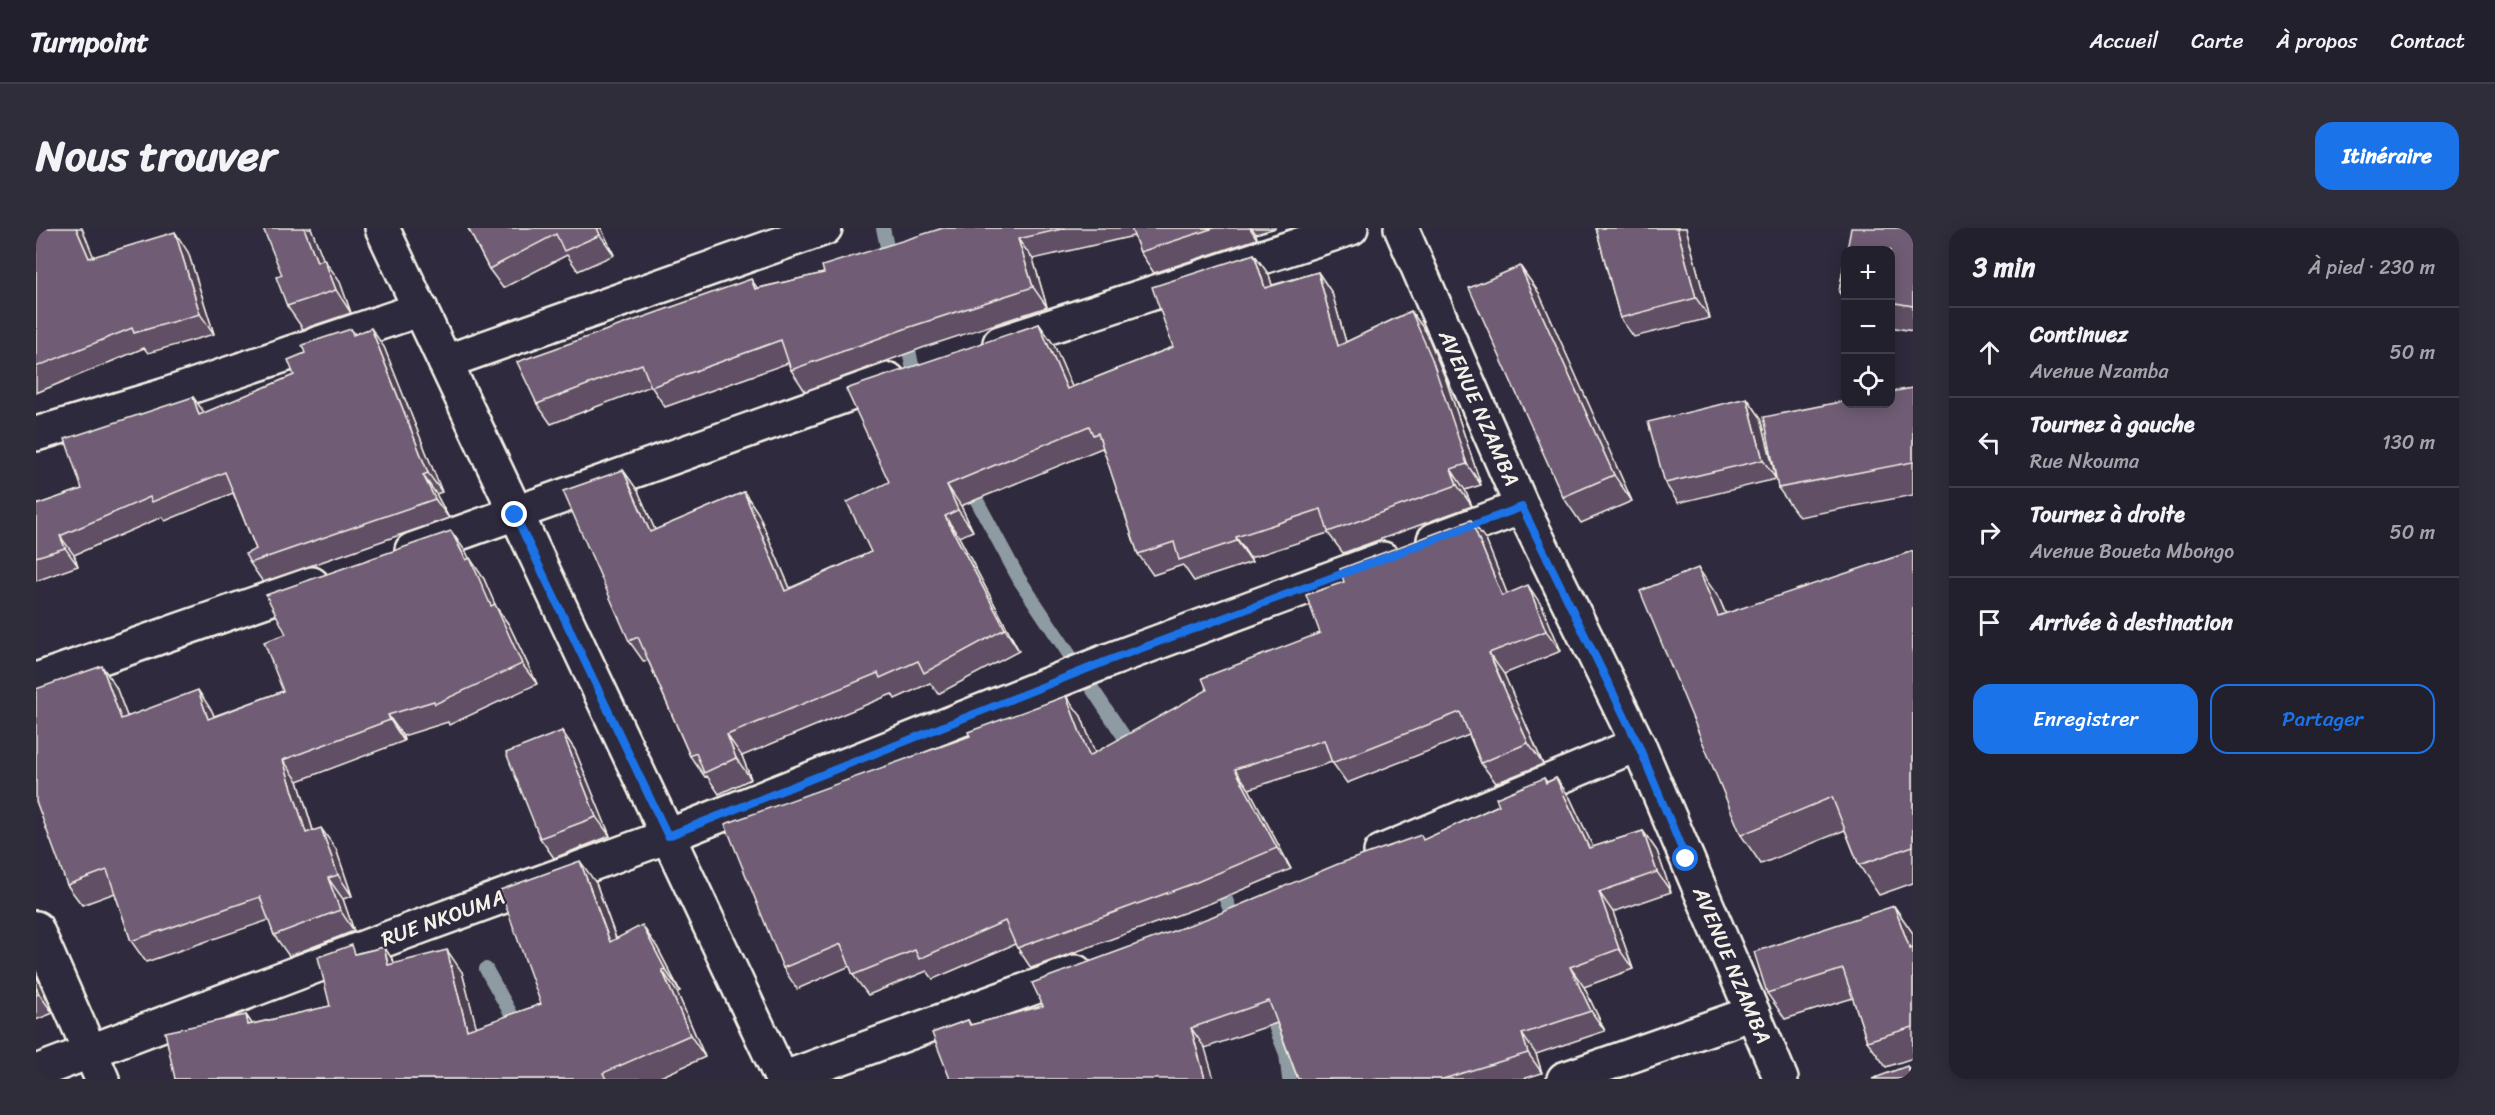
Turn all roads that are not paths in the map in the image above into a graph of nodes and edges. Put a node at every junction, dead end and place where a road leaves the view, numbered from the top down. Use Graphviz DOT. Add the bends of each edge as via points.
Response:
graph roads {
  1 [pos="382,228"];
  2 [pos="825,228"];
  3 [pos="1351,228"];
  4 [pos="1401,228"];
  5 [pos="421,309"];
  6 [pos="977,350"];
  7 [pos="445,362"];
  8 [pos="920,369"];
  9 [pos="36,434"];
  10 [pos="1522,507"];
  11 [pos="515,515"];
  12 [pos="379,561"];
  13 [pos="345,573"];
  14 [pos="36,680"];
  15 [pos="1638,744"];
  16 [pos="668,836"];
  17 [pos="1351,865"];
  18 [pos="36,928"];
  19 [pos="1106,961"];
  20 [pos="1753,1013"];
  21 [pos="96,1065"];
  22 [pos="36,1072"];
  23 [pos="782,1079"];
  24 [pos="1564,1079"];
  25 [pos="1781,1079"];
  1 -- 5 [label="street"];
  2 -- 7 [label="street"];
  3 -- 6 [label="street"];
  4 -- 10 [label="street, AVENUE NZAMBA"];
  5 -- 7 [label="street"];
  5 -- 9 [label="street" via="163,396"];
  7 -- 11 [label="street"];
  8 -- 11 [label="street"];
  10 -- 15 [label="street, AVENUE NZAMBA"];
  10 -- 16 [label="street, RUE NKOUMA" via="1107,661"];
  11 -- 12 [label="street"];
  11 -- 16 [label="street"];
  13 -- 14 [label="street"];
  15 -- 17 [label="street"];
  15 -- 20 [label="street, AVENUE NZAMBA"];
  16 -- 21 [label="street, RUE NKOUMA"];
  16 -- 23 [label="street"];
  18 -- 21 [label="street"];
  19 -- 23 [label="street"];
  20 -- 24 [label="street"];
  20 -- 25 [label="street, AVENUE NZAMBA"];
  21 -- 22 [label="street, RUE NKOUMA"];
}
